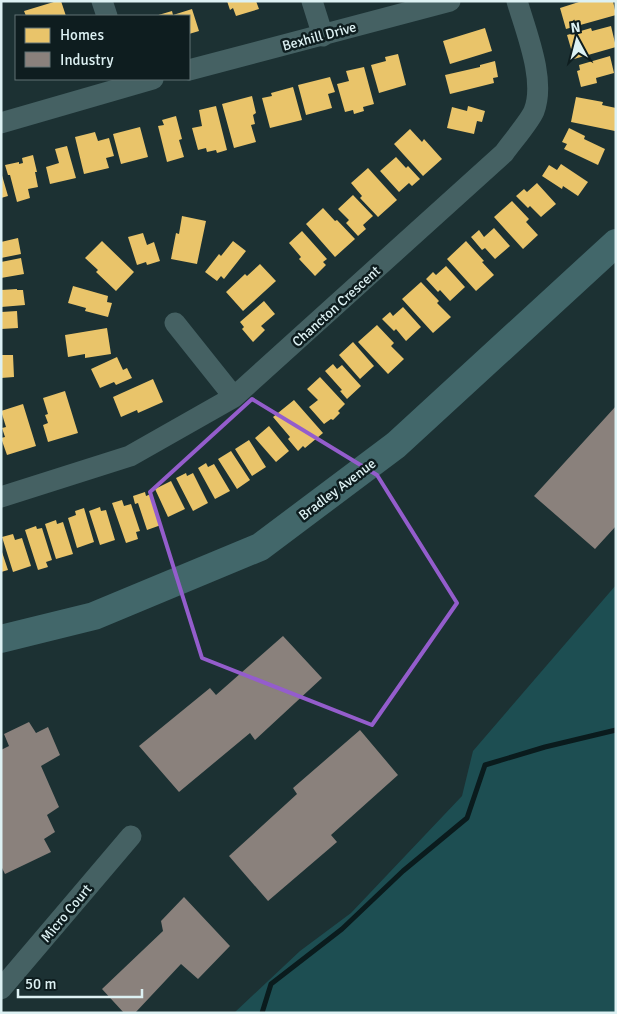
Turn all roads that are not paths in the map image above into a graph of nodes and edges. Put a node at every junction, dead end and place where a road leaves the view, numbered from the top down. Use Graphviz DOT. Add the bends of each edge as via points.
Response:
graph roads {
  1 [pos="102,1"];
  2 [pos="312,1"];
  3 [pos="450,1"];
  4 [pos="517,1"];
  5 [pos="107,15"];
  6 [pos="323,36"];
  7 [pos="190,70"];
  8 [pos="144,80"];
  9 [pos="127,82"];
  10 [pos="1,123"];
  11 [pos="616,243"];
  12 [pos="175,323"];
  13 [pos="234,397"];
  14 [pos="1,497"];
  15 [pos="1,639"];
  16 [pos="131,836"];
  17 [pos="1,989"];
  1 -- 5 [label="street"];
  2 -- 6 [label="street"];
  3 -- 6 [label="street, Bexhill Drive"];
  4 -- 13 [label="street, Chancton Crescent" via="534,58 538,87 534,112 504,153"];
  6 -- 7 [label="street, Bexhill Drive"];
  8 -- 9 [label="street"];
  9 -- 10 [label="street"];
  11 -- 15 [label="main road, Bradley Avenue" via="396,445 260,547 94,616"];
  12 -- 13 [label="street"];
  13 -- 14 [label="street, Chancton Crescent" via="130,456"];
  16 -- 17 [label="street, Micro Court"];
}
